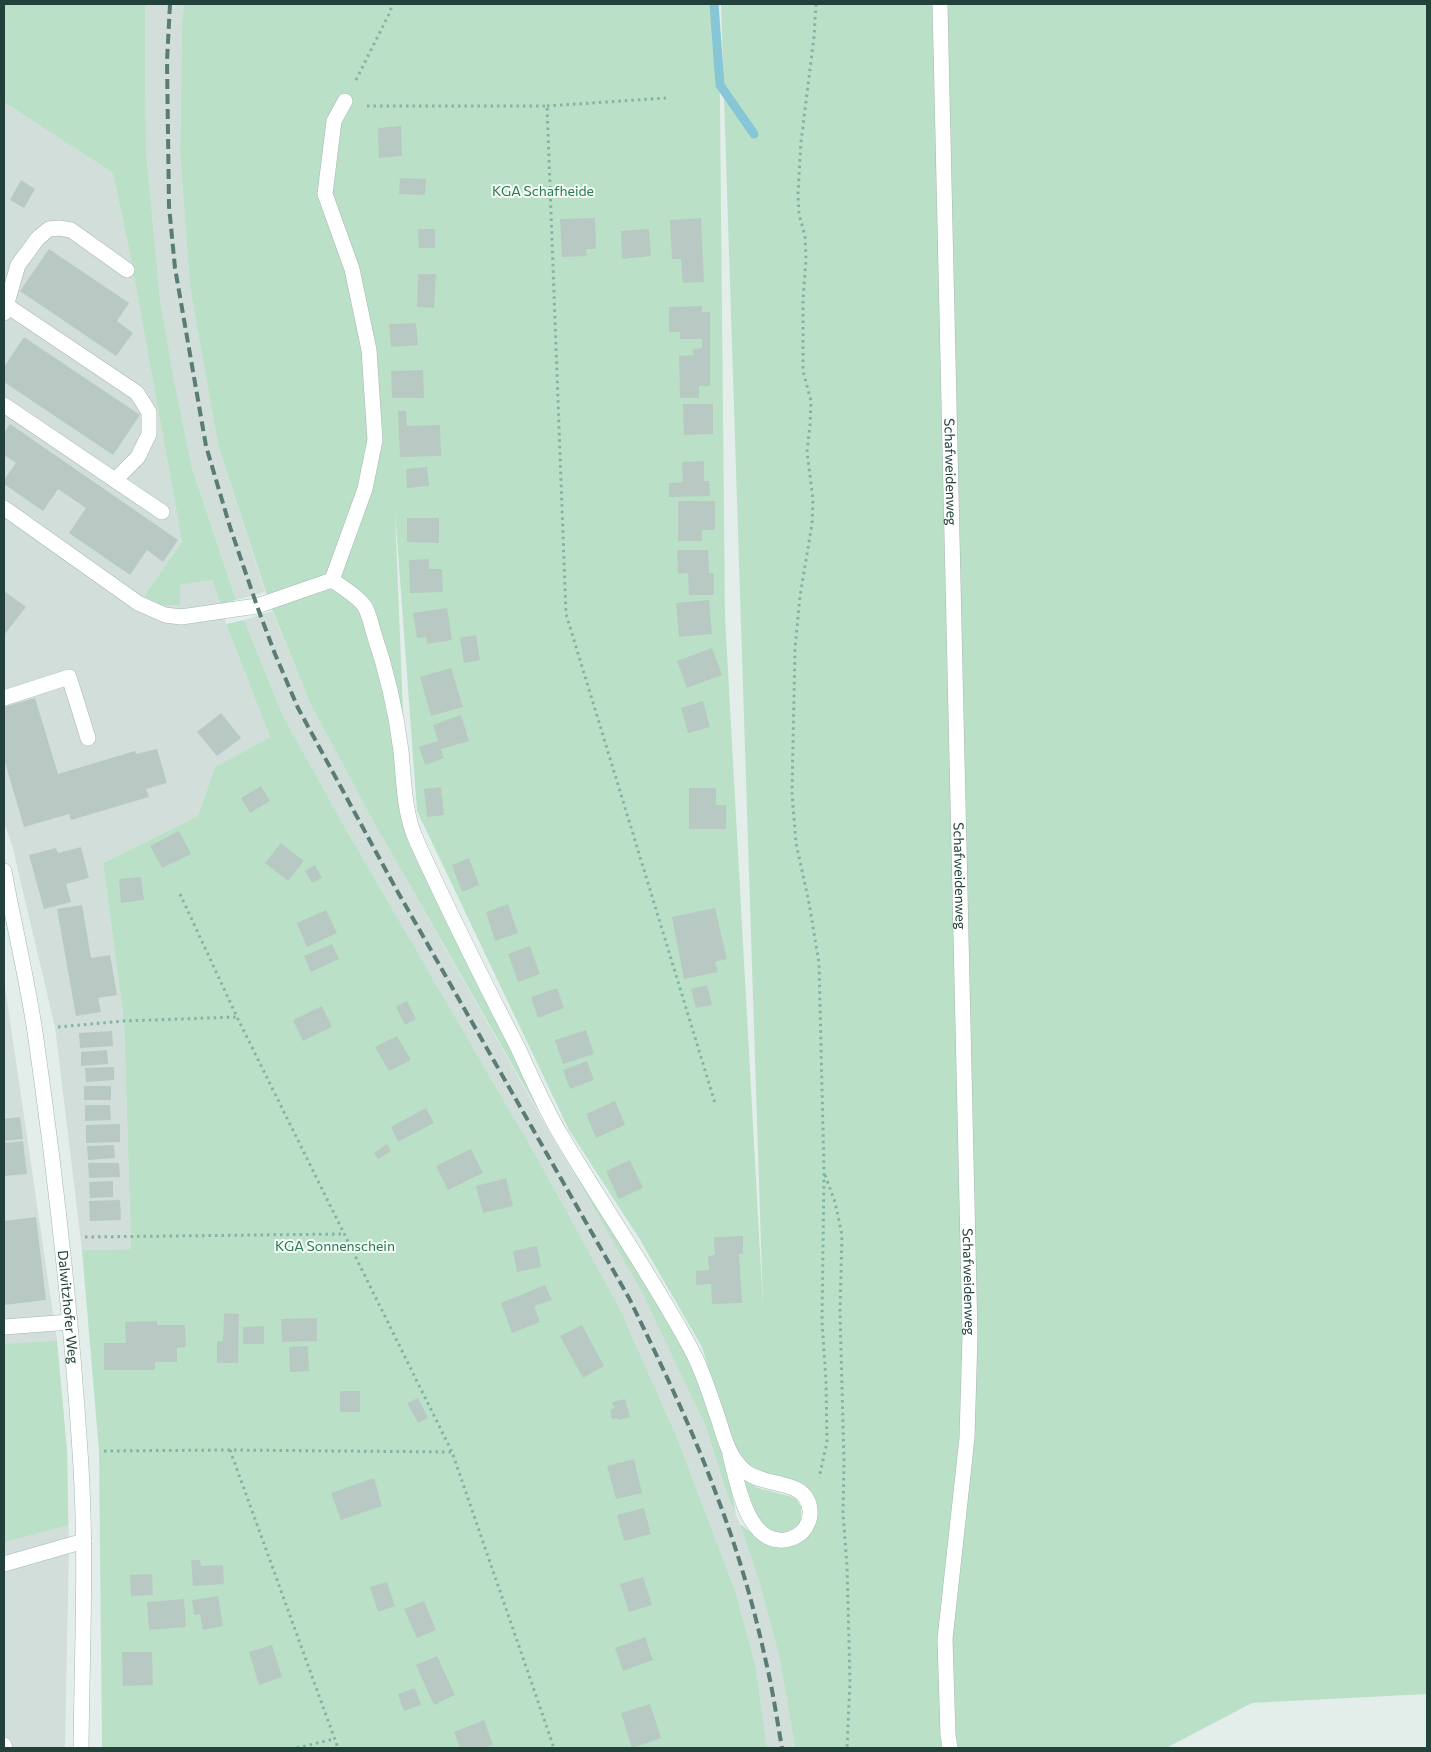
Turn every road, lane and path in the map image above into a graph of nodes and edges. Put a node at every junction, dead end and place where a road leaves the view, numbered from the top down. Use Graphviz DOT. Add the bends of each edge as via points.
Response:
graph roads {
  1 [pos="392,4"];
  2 [pos="816,4"];
  3 [pos="940,4"];
  4 [pos="666,98"];
  5 [pos="345,101"];
  6 [pos="548,106"];
  7 [pos="127,270"];
  8 [pos="5,309"];
  9 [pos="4,405"];
  10 [pos="115,480"];
  11 [pos="4,508"];
  12 [pos="162,512"];
  13 [pos="332,580"];
  14 [pos="4,698"];
  15 [pos="88,738"];
  16 [pos="4,871"];
  17 [pos="180,894"];
  18 [pos="237,1017"];
  19 [pos="34,1030"];
  20 [pos="715,1103"];
  21 [pos="824,1172"];
  22 [pos="344,1234"];
  23 [pos="61,1237"];
  24 [pos="70,1322"];
  25 [pos="4,1327"];
  26 [pos="230,1450"];
  27 [pos="80,1452"];
  28 [pos="452,1452"];
  29 [pos="730,1455"];
  30 [pos="810,1507"];
  31 [pos="84,1541"];
  32 [pos="4,1564"];
  33 [pos="334,1740"];
  34 [pos="81,1748"];
  35 [pos="297,1748"];
  36 [pos="338,1748"];
  37 [pos="554,1748"];
  38 [pos="847,1748"];
  39 [pos="950,1748"];
  1 -- 5 [label="path"];
  2 -- 21 [label="path" via="798,194 806,251 803,371 811,401 807,452 813,498 795,648 792,794 796,843 819,963"];
  3 -- 39 [label="street, Schafweidenweg" via="970,1336 967,1438 945,1639"];
  4 -- 6 [label="path"];
  5 -- 6 [label="path" via="363,106"];
  5 -- 13 [label="street" via="334,121 325,194 352,269 367,340 376,440 365,489"];
  6 -- 20 [label="path" via="566,614"];
  7 -- 8 [label="street" via="71,230 49,229 18,265"];
  8 -- 10 [label="street" via="137,393 149,412 149,434 138,457"];
  9 -- 10 [label="street"];
  10 -- 12 [label="street"];
  11 -- 13 [label="street" via="138,603 166,615 182,617 257,606"];
  13 -- 29 [label="street" via="365,605 382,657 400,746 407,813 415,838 560,1135 692,1350 706,1381"];
  14 -- 15 [label="street" via="69,677"];
  16 -- 19 [label="street, Dalwitzhofer Weg"];
  17 -- 18 [label="path"];
  18 -- 19 [label="path" via="124,1021"];
  18 -- 22 [label="path"];
  19 -- 23 [label="street, Dalwitzhofer Weg"];
  21 -- 30 [label="path" via="822,1322 827,1442"];
  21 -- 38 [label="path" via="836,1202 842,1235 843,1513 850,1682"];
  22 -- 23 [label="path"];
  22 -- 28 [label="path"];
  23 -- 24 [label="street, Dalwitzhofer Weg"];
  24 -- 25 [label="street"];
  24 -- 27 [label="street, Dalwitzhofer Weg"];
  26 -- 27 [label="path"];
  26 -- 28 [label="path"];
  26 -- 33 [label="path"];
  27 -- 31 [label="street, Dalwitzhofer Weg"];
  28 -- 37 [label="path"];
  29 -- 30 [label="street" via="753,1476 801,1491"];
  29 -- 30 [label="street" via="745,1507 761,1533 771,1540 785,1541 804,1530"];
  31 -- 32 [label="street"];
  31 -- 34 [label="street, Dalwitzhofer Weg"];
  33 -- 35 [label="path"];
  33 -- 36 [label="path"];
}
